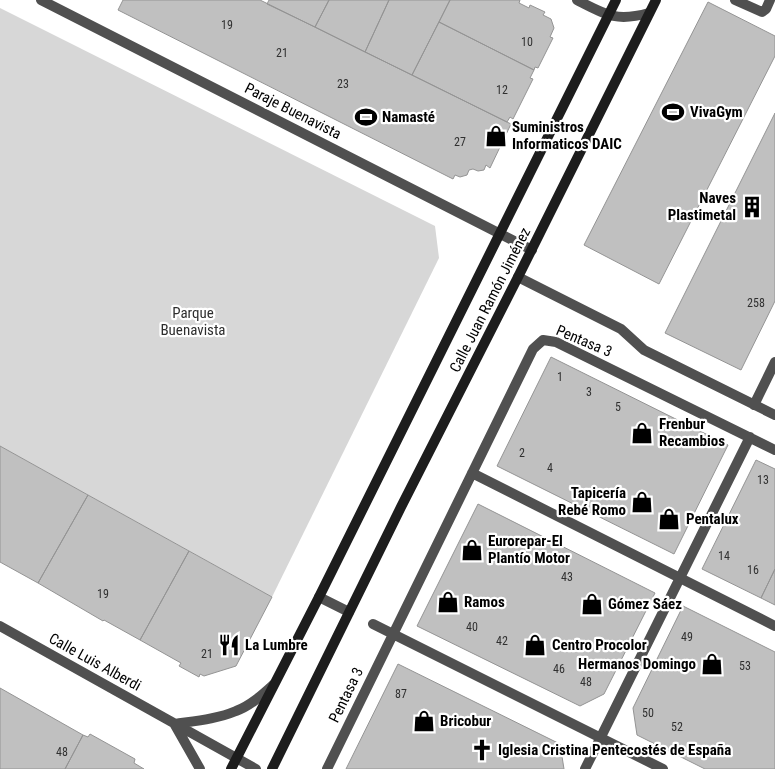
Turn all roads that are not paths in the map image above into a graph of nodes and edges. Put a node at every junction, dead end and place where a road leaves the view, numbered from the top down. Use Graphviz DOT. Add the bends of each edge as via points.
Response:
graph roads {
  1 [pos="41,0"];
  2 [pos="577,0"];
  3 [pos="616,0"];
  4 [pos="656,0"];
  5 [pos="735,0"];
  6 [pos="770,0"];
  7 [pos="649,13"];
  8 [pos="609,15"];
  9 [pos="500,234"];
  10 [pos="532,250"];
  11 [pos="518,277"];
  12 [pos="775,362"];
  13 [pos="754,405"];
  14 [pos="775,415"];
  15 [pos="750,437"];
  16 [pos="775,450"];
  17 [pos="472,473"];
  18 [pos="680,578"];
  19 [pos="319,597"];
  20 [pos="349,612"];
  21 [pos="373,624"];
  22 [pos="0,626"];
  23 [pos="775,626"];
  24 [pos="393,634"];
  25 [pos="275,683"];
  26 [pos="175,724"];
  27 [pos="600,738"];
  28 [pos="237,758"];
  29 [pos="200,769"];
  30 [pos="232,769"];
  31 [pos="256,769"];
  32 [pos="272,769"];
  33 [pos="326,769"];
  34 [pos="585,769"];
  35 [pos="663,769"];
  1 -- 9 [label="street, Paraje Buenavista"];
  2 -- 8 [label="street"];
  3 -- 8 [label="main road, Calle Juan Ramón Jiménez"];
  4 -- 7 [label="main road, Calle Juan Ramón Jiménez"];
  5 -- 6 [label="street" via="762,12"];
  7 -- 8 [label="street" via="624,18"];
  7 -- 10 [label="main road, Calle Juan Ramón Jiménez"];
  8 -- 9 [label="main road, Calle Juan Ramón Jiménez"];
  9 -- 10 [label="street, Paraje Buenavista"];
  9 -- 19 [label="main road, Calle Juan Ramón Jiménez"];
  10 -- 11 [label="main road, Calle Juan Ramón Jiménez"];
  11 -- 13 [label="street" via="621,329 644,350"];
  11 -- 20 [label="main road, Calle Juan Ramón Jiménez"];
  12 -- 13 [label="street"];
  13 -- 14 [label="street"];
  15 -- 16 [label="street, Pentasa 3"];
  15 -- 17 [label="street, Pentasa 3" via="556,342 543,340 533,349"];
  15 -- 18 [label="street"];
  17 -- 18 [label="street"];
  17 -- 24 [label="street, Pentasa 3"];
  18 -- 23 [label="street"];
  18 -- 27 [label="street"];
  19 -- 20 [label="street"];
  19 -- 25 [label="main road, Calle Juan Ramón Jiménez"];
  20 -- 32 [label="main road, Calle Juan Ramón Jiménez"];
  21 -- 24 [label="street"];
  22 -- 26 [label="street, Calle Luis Alberdi"];
  24 -- 27 [label="street"];
  24 -- 33 [label="street, Pentasa 3"];
  25 -- 26 [label="street" via="258,699 236,711"];
  25 -- 28 [label="main road, Calle Juan Ramón Jiménez"];
  26 -- 28 [label="street, Calle Luis Alberdi"];
  26 -- 29 [label="street"];
  27 -- 34 [label="street"];
  27 -- 35 [label="street"];
  28 -- 30 [label="main road, Calle Juan Ramón Jiménez"];
  28 -- 31 [label="street, Calle Luis Alberdi"];
}
